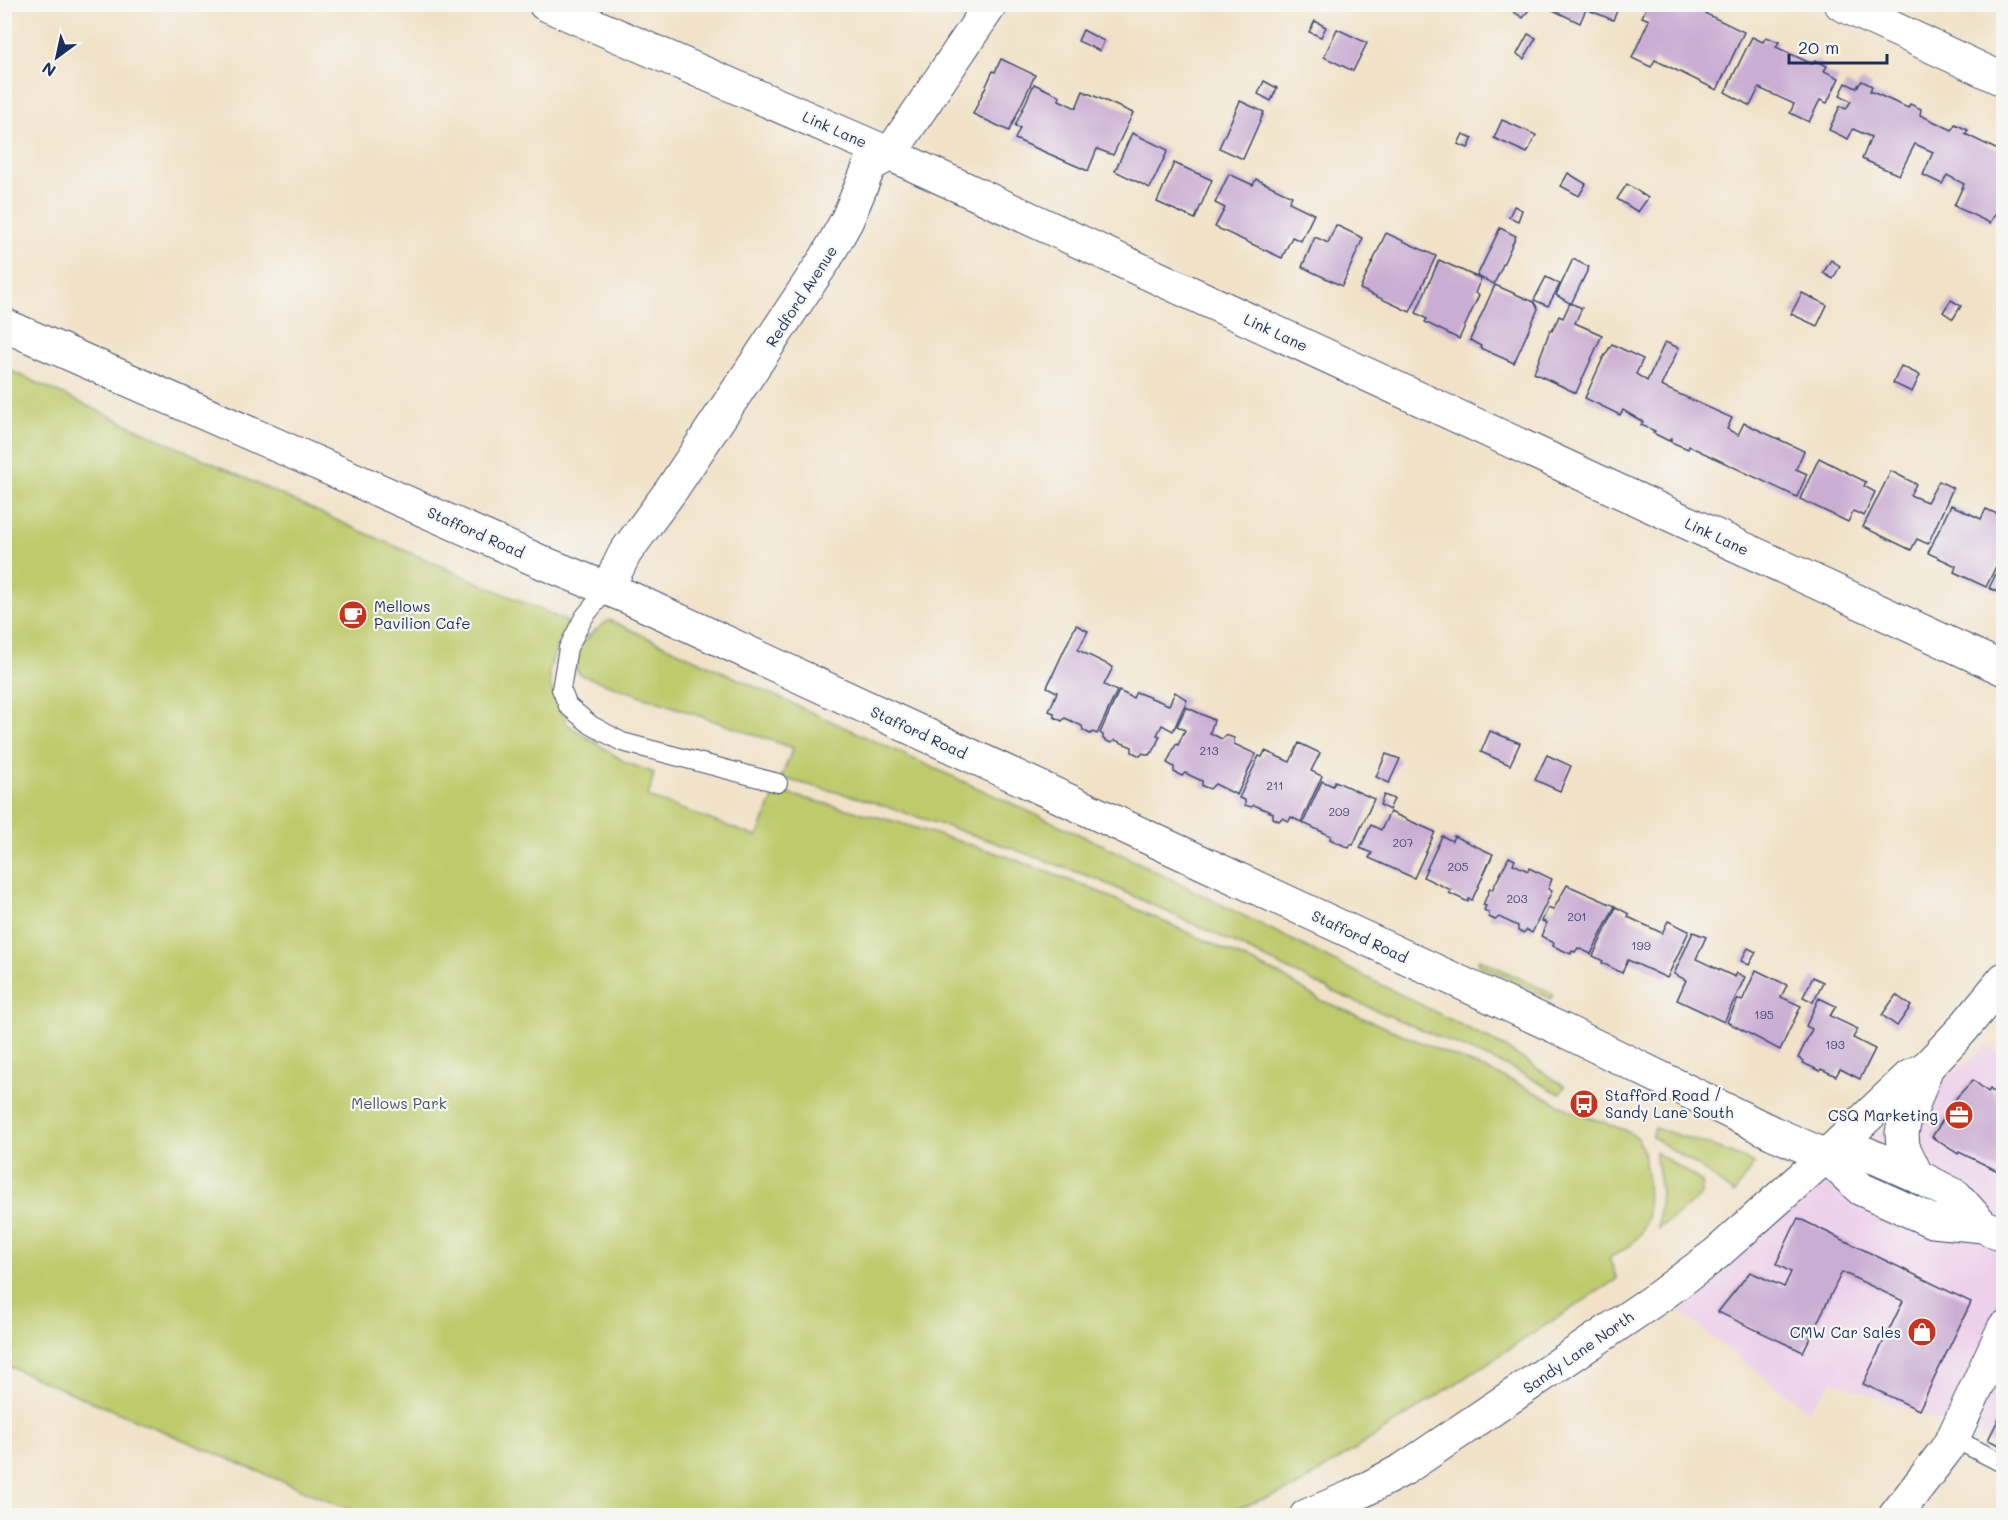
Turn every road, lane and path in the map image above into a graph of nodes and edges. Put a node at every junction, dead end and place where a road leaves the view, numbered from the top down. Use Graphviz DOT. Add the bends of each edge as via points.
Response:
graph roads {
  1 [pos="545,4"];
  2 [pos="990,4"];
  3 [pos="1841,4"];
  4 [pos="2004,80"];
  5 [pos="890,154"];
  6 [pos="4,325"];
  7 [pos="607,589"];
  8 [pos="2004,669"];
  9 [pos="778,783"];
  10 [pos="2004,979"];
  11 [pos="1927,1068"];
  12 [pos="1826,1155"];
  13 [pos="1917,1176"];
  14 [pos="1993,1231"];
  15 [pos="2004,1328"];
  16 [pos="1953,1438"];
  17 [pos="2004,1464"];
  18 [pos="1306,1515"];
  19 [pos="1895,1515"];
  1 -- 5 [label="street, Link Lane"];
  2 -- 5 [label="street, Redford Avenue"];
  3 -- 4 [label="street"];
  5 -- 7 [label="street, Redford Avenue" via="870,165 847,220 820,267 625,553"];
  5 -- 8 [label="street, Link Lane"];
  6 -- 7 [label="street, Stafford Road"];
  7 -- 9 [label="lane" via="584,617 568,648 561,689 568,706 591,725 622,742"];
  7 -- 12 [label="street, Stafford Road"];
  10 -- 11 [label="street"];
  11 -- 12 [label="street, Sandy Lane North" via="1909,1077"];
  11 -- 13 [label="street" via="1902,1133 1903,1147"];
  12 -- 13 [label="street, Stafford Road" via="1865,1153"];
  12 -- 14 [label="street, Stafford Road" via="1861,1189 1932,1221"];
  12 -- 18 [label="street, Sandy Lane North" via="1716,1254 1651,1302 1404,1469"];
  13 -- 14 [label="street, Stafford Road" via="1956,1196"];
  15 -- 16 [label="street"];
  16 -- 17 [label="lane"];
  16 -- 19 [label="street"];
}
